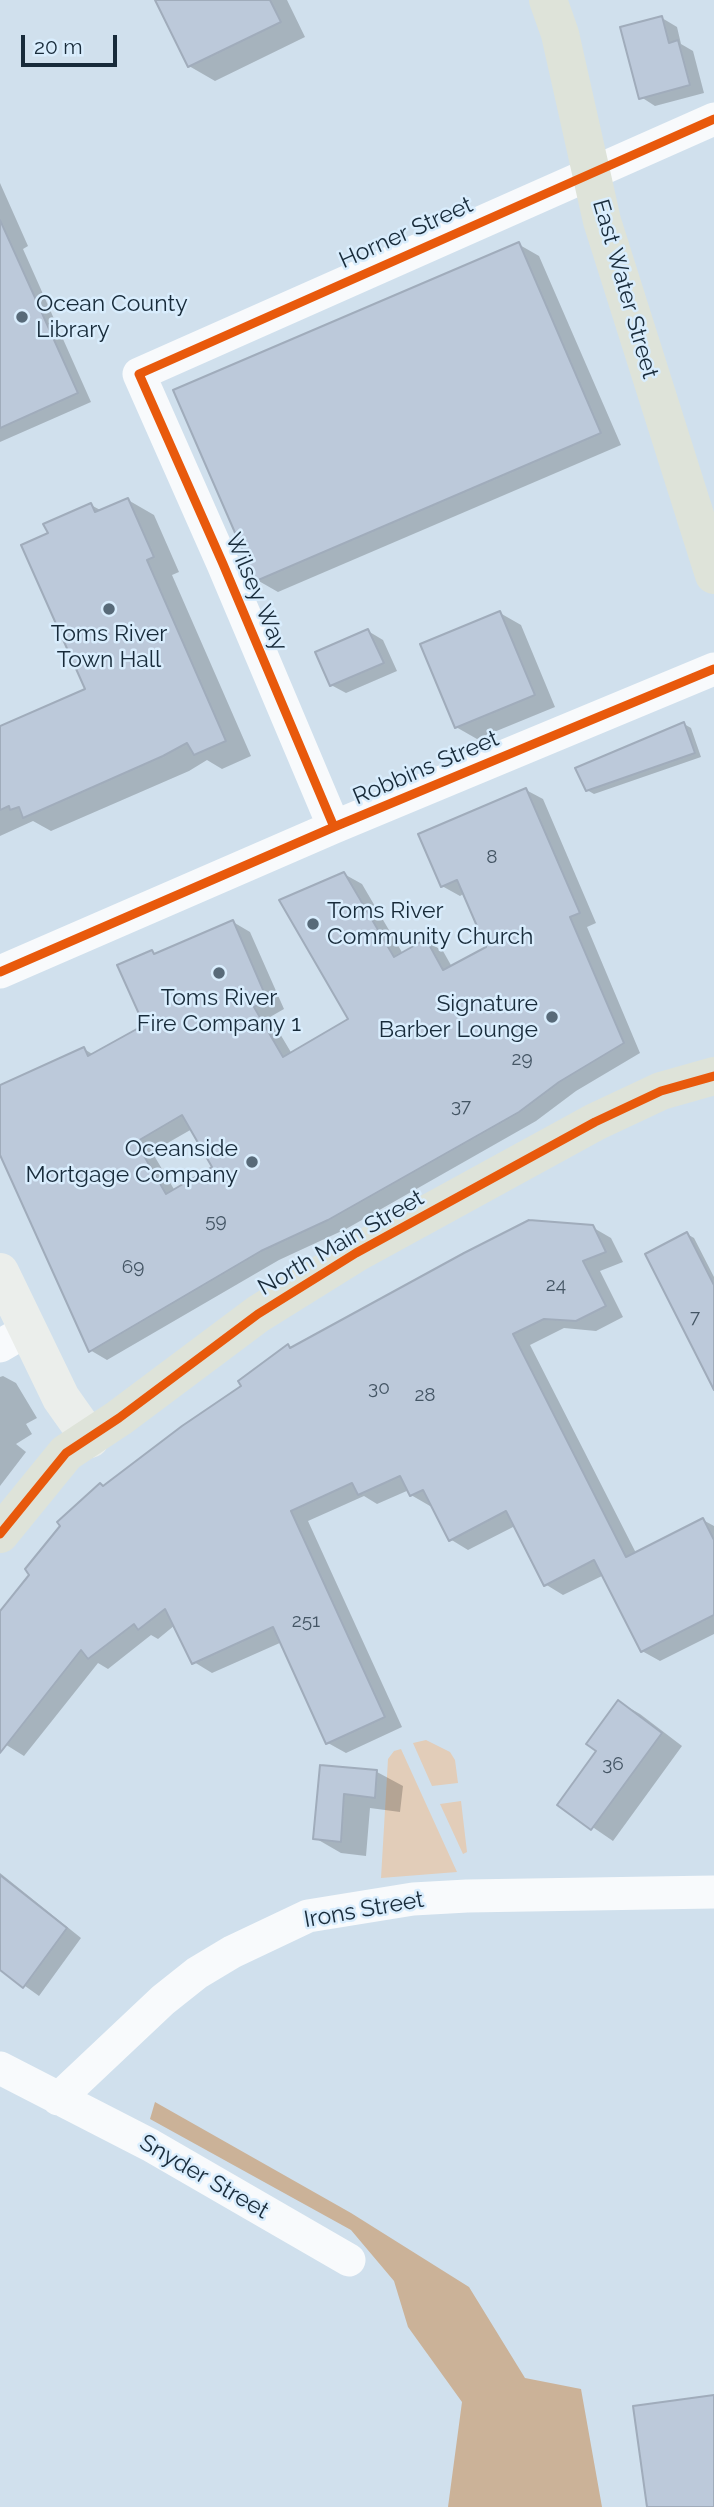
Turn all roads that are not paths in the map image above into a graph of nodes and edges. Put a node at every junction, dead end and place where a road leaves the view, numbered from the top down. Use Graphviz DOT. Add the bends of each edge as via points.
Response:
graph roads {
  1 [pos="548,0"];
  2 [pos="714,119"];
  3 [pos="592,171"];
  4 [pos="139,374"];
  5 [pos="714,575"];
  6 [pos="714,668"];
  7 [pos="334,827"];
  8 [pos="0,972"];
  9 [pos="714,1076"];
  10 [pos="662,1091"];
  11 [pos="714,1101"];
  12 [pos="0,1272"];
  13 [pos="14,1338"];
  14 [pos="90,1439"];
  15 [pos="0,1535"];
  16 [pos="714,1892"];
  17 [pos="0,2068"];
  18 [pos="58,2099"];
  19 [pos="349,2260"];
  1 -- 3 [label="main road, East Water Street"];
  2 -- 3 [label="street, Horner Street"];
  3 -- 4 [label="street, Horner Street"];
  3 -- 5 [label="main road, East Water Street" via="602,221"];
  4 -- 7 [label="street, Wilsey Way"];
  6 -- 7 [label="street, Robbins Street"];
  7 -- 8 [label="street, Robbins Street"];
  9 -- 10 [label="main road, North Main Street"];
  10 -- 11 [label="main road"];
  10 -- 14 [label="main road, North Main Street" via="595,1122 356,1253 258,1314"];
  12 -- 13 [label="main road"];
  13 -- 14 [label="main road"];
  14 -- 15 [label="main road, North Main Street" via="66,1453"];
  16 -- 18 [label="street, Irons Street" via="414,1899 308,1916 197,1973"];
  17 -- 18 [label="street"];
  18 -- 19 [label="street, Snyder Street" via="150,2145"];
}
